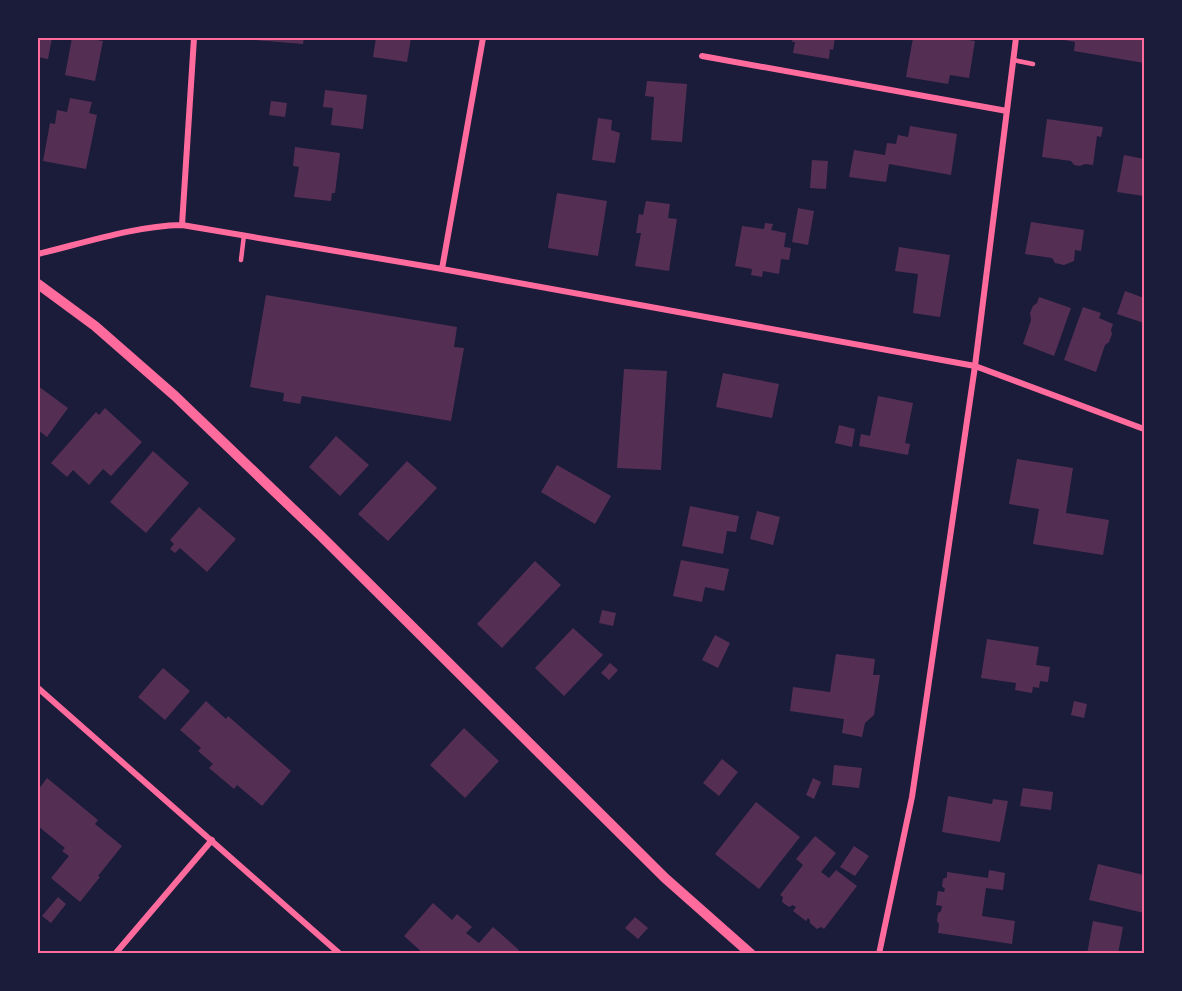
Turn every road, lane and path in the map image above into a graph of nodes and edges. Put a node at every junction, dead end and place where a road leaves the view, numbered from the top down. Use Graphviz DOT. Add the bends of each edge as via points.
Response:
graph roads {
  1 [pos="194,38"];
  2 [pos="483,38"];
  3 [pos="1016,38"];
  4 [pos="702,56"];
  5 [pos="1013,60"];
  6 [pos="1033,64"];
  7 [pos="1007,111"];
  8 [pos="182,225"];
  9 [pos="244,235"];
  10 [pos="38,254"];
  11 [pos="241,260"];
  12 [pos="442,269"];
  13 [pos="38,284"];
  14 [pos="975,366"];
  15 [pos="1144,429"];
  16 [pos="38,688"];
  17 [pos="212,840"];
  18 [pos="115,954"];
  19 [pos="340,954"];
  20 [pos="751,954"];
  21 [pos="879,954"];
  1 -- 8 [label="street"];
  2 -- 12 [label="street"];
  3 -- 5 [label="street"];
  4 -- 7 [label="street"];
  5 -- 6 [label="lane"];
  5 -- 7 [label="street"];
  7 -- 14 [label="street"];
  8 -- 9 [label="street"];
  8 -- 10 [label="street" via="143,229"];
  9 -- 11 [label="lane"];
  9 -- 12 [label="street"];
  12 -- 14 [label="street"];
  13 -- 20 [label="street" via="175,396 665,878"];
  14 -- 15 [label="street"];
  14 -- 21 [label="street" via="912,798"];
  16 -- 17 [label="street"];
  17 -- 18 [label="street"];
  17 -- 19 [label="street"];
}
